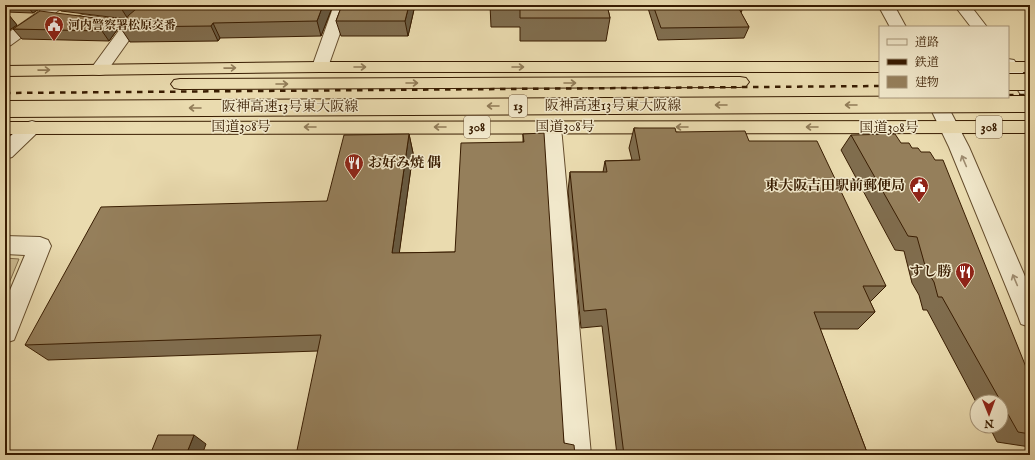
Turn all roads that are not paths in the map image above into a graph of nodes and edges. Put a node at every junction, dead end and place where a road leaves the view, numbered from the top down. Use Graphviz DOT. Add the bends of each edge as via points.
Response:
graph roads {
  1 [pos="58,5"];
  2 [pos="156,5"];
  3 [pos="342,5"];
  4 [pos="886,5"];
  5 [pos="962,5"];
  6 [pos="41,18"];
  7 [pos="13,19"];
  8 [pos="131,26"];
  9 [pos="897,26"];
  10 [pos="978,26"];
  11 [pos="5,42"];
  12 [pos="320,67"];
  13 [pos="879,67"];
  14 [pos="1030,67"];
  15 [pos="99,70"];
  16 [pos="1009,70"];
  17 [pos="5,71"];
  18 [pos="879,82"];
  19 [pos="1030,82"];
  20 [pos="5,85"];
  21 [pos="1030,95"];
  22 [pos="934,98"];
  23 [pos="1030,104"];
  24 [pos="5,108"];
  25 [pos="552,127"];
  26 [pos="1030,127"];
  27 [pos="5,128"];
  28 [pos="32,128"];
  29 [pos="949,128"];
  30 [pos="5,152"];
  31 [pos="5,245"];
  32 [pos="1030,316"];
  33 [pos="5,332"];
  34 [pos="578,455"];
  1 -- 6 [label="street"];
  2 -- 8 [label="street"];
  3 -- 12 [label="street"];
  4 -- 9 [label="street"];
  5 -- 10 [label="street"];
  6 -- 7 [label="street"];
  6 -- 8 [label="street"];
  6 -- 11 [label="street"];
  8 -- 15 [label="street"];
  12 -- 13 [label="highway, one-way"];
  15 -- 12 [label="highway, one-way"];
  14 -- 16 [label="highway"];
  17 -- 15 [label="highway, one-way"];
  16 -- 19 [label="highway, bridge"];
  16 -- 21 [label="street"];
  20 -- 18 [label="highway, 阪神高速13号東大阪線 / 13, one-way"];
  22 -- 29 [label="street"];
  23 -- 24 [label="highway, 阪神高速13号東大阪線 / 13, one-way, bridge"];
  25 -- 28 [label="highway, 国道308号 / 308, one-way"];
  29 -- 25 [label="highway, 国道308号 / 308, one-way"];
  25 -- 34 [label="street"];
  26 -- 29 [label="highway, 国道308号 / 308"];
  27 -- 28 [label="highway, 国道308号 / 308"];
  28 -- 30 [label="street"];
  32 -- 29 [label="street, one-way"];
  31 -- 33 [label="street" via="40,246"];
}
